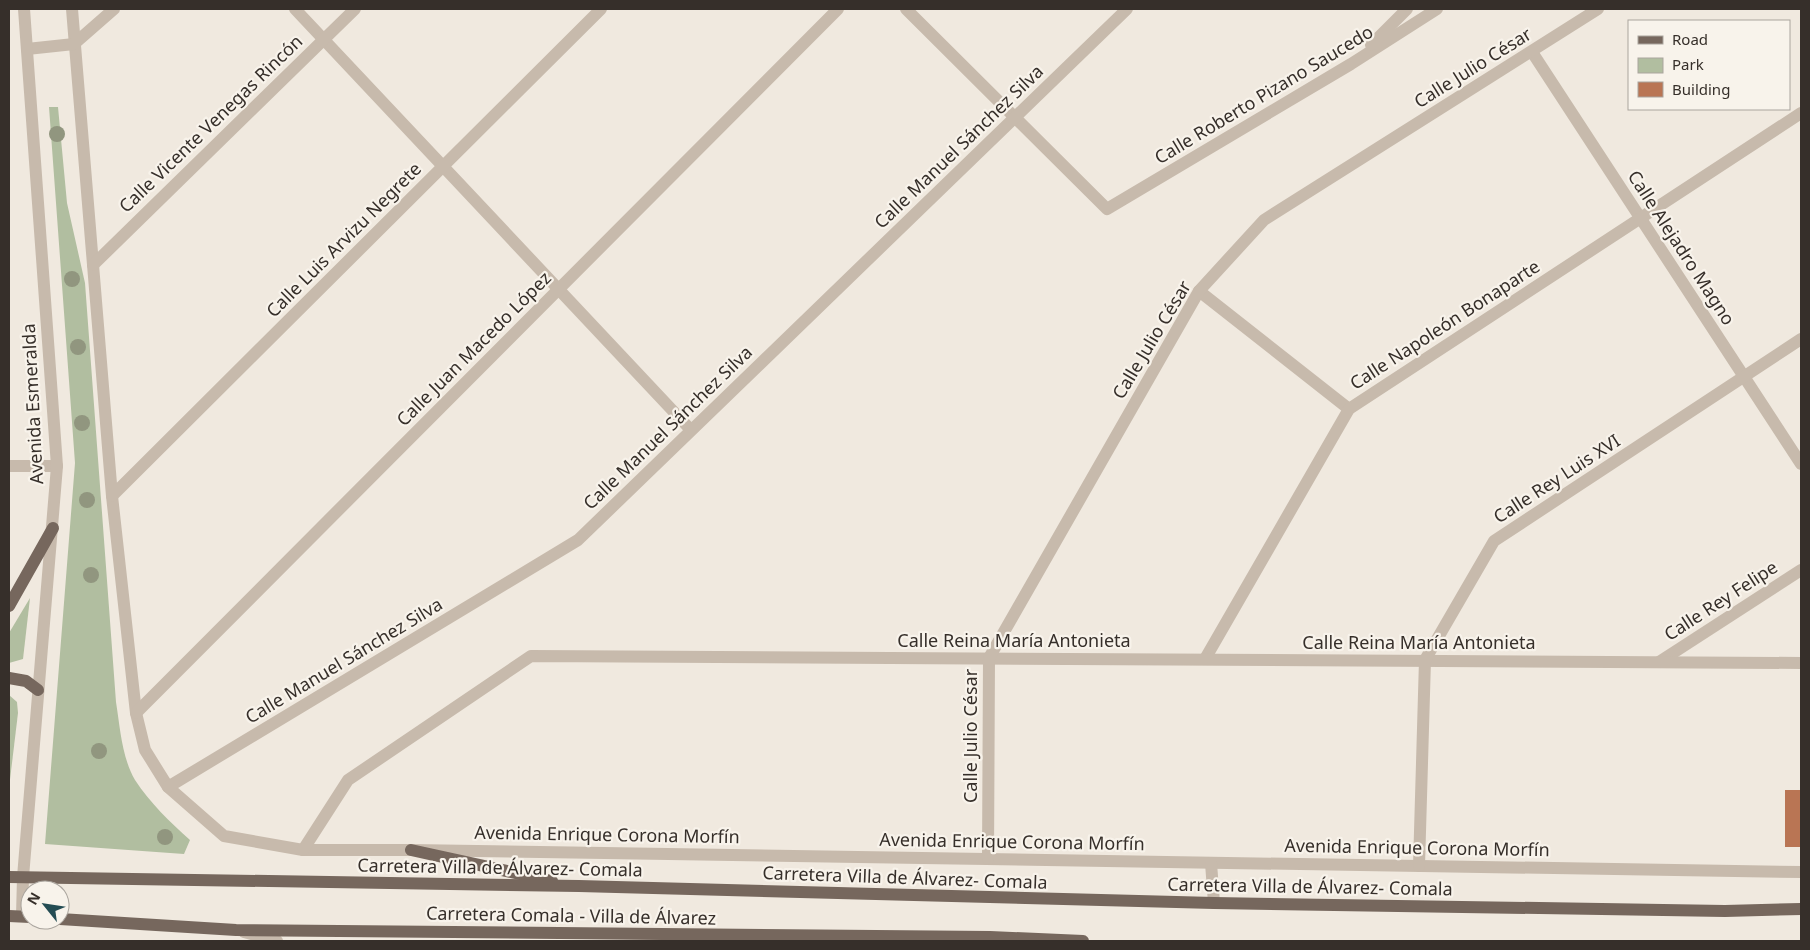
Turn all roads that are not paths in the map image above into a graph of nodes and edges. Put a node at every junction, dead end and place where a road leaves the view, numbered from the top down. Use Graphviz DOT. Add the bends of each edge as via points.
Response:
graph roads {
  1 [pos="24,9"];
  2 [pos="72,9"];
  3 [pos="114,9"];
  4 [pos="295,9"];
  5 [pos="355,9"];
  6 [pos="601,9"];
  7 [pos="838,9"];
  8 [pos="906,9"];
  9 [pos="1127,9"];
  10 [pos="1407,9"];
  11 [pos="1437,9"];
  12 [pos="1598,9"];
  13 [pos="324,39"];
  14 [pos="74,44"];
  15 [pos="27,49"];
  16 [pos="1532,52"];
  17 [pos="1351,64"];
  18 [pos="1801,113"];
  19 [pos="1015,118"];
  20 [pos="444,166"];
  21 [pos="1641,218"];
  22 [pos="93,266"];
  23 [pos="559,288"];
  24 [pos="1199,291"];
  25 [pos="1801,339"];
  26 [pos="1744,376"];
  27 [pos="1349,409"];
  28 [pos="690,429"];
  29 [pos="1801,464"];
  30 [pos="9,466"];
  31 [pos="57,466"];
  32 [pos="112,496"];
  33 [pos="53,528"];
  34 [pos="1801,570"];
  35 [pos="9,606"];
  36 [pos="989,658"];
  37 [pos="1205,659"];
  38 [pos="1425,660"];
  39 [pos="1659,662"];
  40 [pos="1801,663"];
  41 [pos="9,678"];
  42 [pos="38,690"];
  43 [pos="136,713"];
  44 [pos="168,787"];
  45 [pos="303,850"];
  46 [pos="411,850"];
  47 [pos="988,859"];
  48 [pos="1211,863"];
  49 [pos="1419,866"];
  50 [pos="1801,872"];
  51 [pos="9,877"];
  52 [pos="23,877"];
  53 [pos="23,880"];
  54 [pos="579,886"];
  55 [pos="1214,903"];
  56 [pos="9,905"];
  57 [pos="1801,909"];
  58 [pos="20,916"];
  59 [pos="70,919"];
  60 [pos="236,930"];
  61 [pos="986,939"];
  62 [pos="277,941"];
  63 [pos="1083,941"];
  1 -- 15 [label="street, Avenida Esmeralda"];
  2 -- 14 [label="street"];
  3 -- 14 [label="street"];
  4 -- 13 [label="street"];
  5 -- 13 [label="street, Calle Vicente Venegas Rincón"];
  6 -- 20 [label="street, Calle Luis Arvizu Negrete"];
  7 -- 23 [label="street, Calle Juan Macedo López"];
  8 -- 19 [label="street"];
  9 -- 19 [label="street, Calle Manuel Sánchez Silva"];
  10 -- 17 [label="street"];
  11 -- 17 [label="street, Calle Roberto Pizano Saucedo"];
  12 -- 16 [label="street, Calle Julio César"];
  13 -- 20 [label="street"];
  13 -- 22 [label="street, Calle Vicente Venegas Rincón"];
  14 -- 15 [label="street"];
  14 -- 22 [label="street"];
  15 -- 31 [label="street, Avenida Esmeralda"];
  16 -- 21 [label="street, Calle Alejadro Magno"];
  16 -- 24 [label="street, Calle Julio César" via="1264,220"];
  17 -- 19 [label="street, Calle Roberto Pizano Saucedo" via="1107,209"];
  18 -- 21 [label="street, Calle Napoleón Bonaparte"];
  19 -- 28 [label="street, Calle Manuel Sánchez Silva"];
  20 -- 23 [label="street"];
  20 -- 32 [label="street, Calle Luis Arvizu Negrete"];
  21 -- 26 [label="street, Calle Alejadro Magno"];
  21 -- 27 [label="street, Calle Napoleón Bonaparte"];
  22 -- 32 [label="street"];
  23 -- 28 [label="street"];
  23 -- 43 [label="street, Calle Juan Macedo López"];
  24 -- 27 [label="street"];
  24 -- 36 [label="street, Calle Julio César"];
  25 -- 26 [label="street, Calle Rey Luis XVI"];
  26 -- 29 [label="street, Calle Alejadro Magno"];
  26 -- 38 [label="street, Calle Rey Luis XVI" via="1494,541"];
  27 -- 37 [label="street, Calle Napoleón Bonaparte"];
  28 -- 44 [label="street, Calle Manuel Sánchez Silva" via="578,540"];
  30 -- 31 [label="street"];
  31 -- 33 [label="street, Avenida Esmeralda"];
  32 -- 43 [label="street"];
  33 -- 35 [label="main road"];
  33 -- 42 [label="street, Avenida Esmeralda"];
  34 -- 39 [label="street, Calle Rey Felipe"];
  36 -- 37 [label="street, Calle Reina María Antonieta"];
  36 -- 45 [label="street, Calle Reina María Antonieta" via="531,656 348,780"];
  36 -- 47 [label="street, Calle Julio César"];
  37 -- 38 [label="street, Calle Reina María Antonieta"];
  38 -- 39 [label="street, Calle Reina María Antonieta"];
  38 -- 49 [label="street, Calle Rey Luis XVI"];
  39 -- 40 [label="street, Calle Reina María Antonieta"];
  41 -- 42 [label="main road" via="26,681"];
  42 -- 52 [label="street, Avenida Esmeralda"];
  43 -- 44 [label="street" via="145,750"];
  44 -- 45 [label="street, Avenida Enrique Corona Morfín" via="224,836"];
  45 -- 46 [label="street, Avenida Enrique Corona Morfín"];
  46 -- 47 [label="street, Avenida Enrique Corona Morfín"];
  46 -- 54 [label="main road"];
  47 -- 48 [label="street, Avenida Enrique Corona Morfín"];
  48 -- 49 [label="street, Avenida Enrique Corona Morfín"];
  48 -- 55 [label="street"];
  49 -- 50 [label="street, Avenida Enrique Corona Morfín"];
  51 -- 52 [label="main road, Carretera Villa de Álvarez- Comala"];
  52 -- 53 [label="street, Avenida Esmeralda"];
  52 -- 54 [label="main road, Carretera Villa de Álvarez- Comala"];
  54 -- 55 [label="main road, Carretera Villa de Álvarez- Comala"];
  55 -- 57 [label="main road, Carretera Villa de Álvarez- Comala"];
  56 -- 58 [label="main road"];
  59 -- 60 [label="main road, Carretera Comala - Villa de Álvarez"];
  60 -- 61 [label="main road, Carretera Comala - Villa de Álvarez"];
  60 -- 62 [label="street"];
  61 -- 63 [label="main road, Carretera Comala - Villa de Álvarez"];
}
